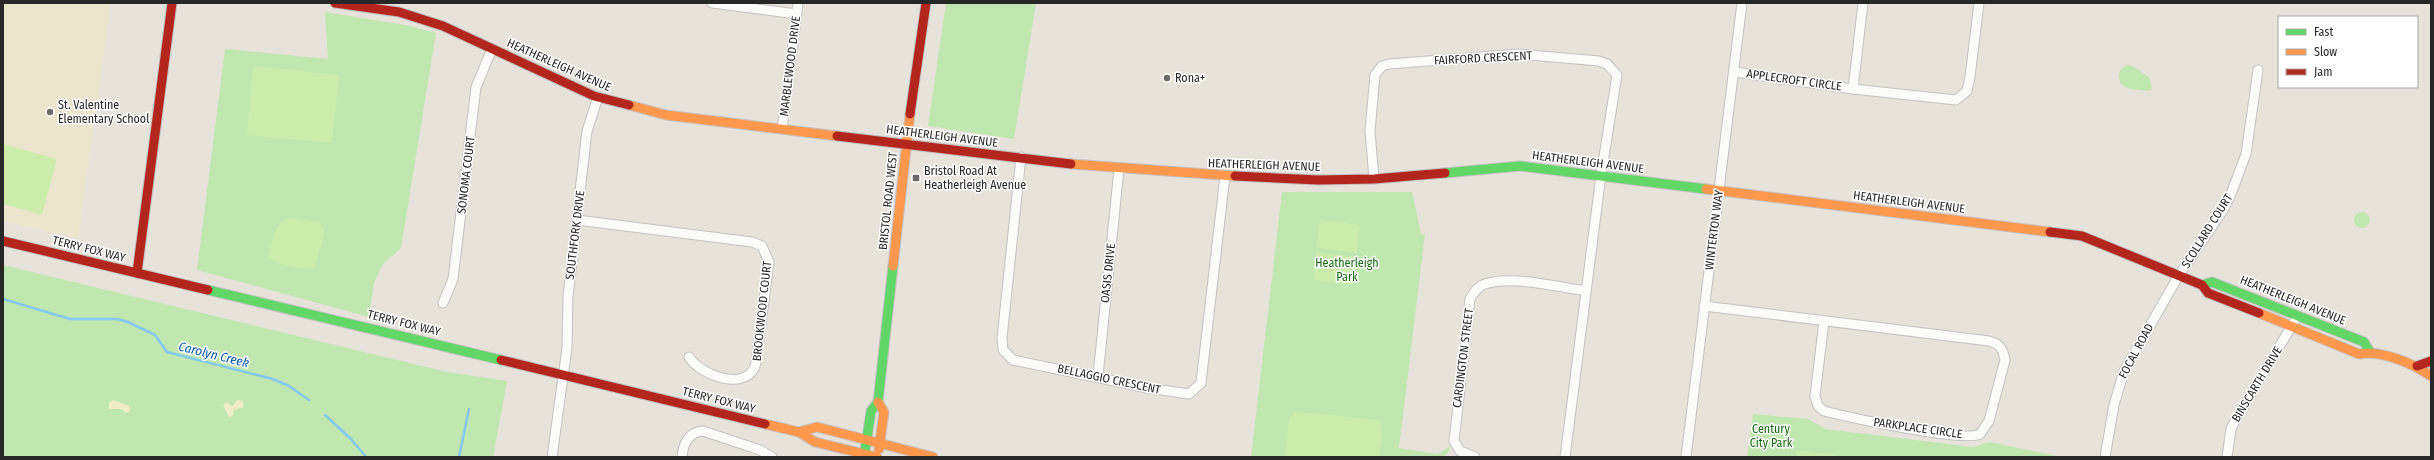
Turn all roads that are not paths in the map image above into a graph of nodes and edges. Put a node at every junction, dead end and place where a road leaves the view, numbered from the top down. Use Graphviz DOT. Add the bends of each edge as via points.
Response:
graph roads {
  1 [pos="172,3"];
  2 [pos="335,3"];
  3 [pos="712,3"];
  4 [pos="798,3"];
  5 [pos="926,3"];
  6 [pos="1742,3"];
  7 [pos="1863,3"];
  8 [pos="1979,3"];
  9 [pos="797,14"];
  10 [pos="492,49"];
  11 [pos="2258,70"];
  12 [pos="1735,72"];
  13 [pos="1853,88"];
  14 [pos="598,97"];
  15 [pos="782,129"];
  16 [pos="906,144"];
  17 [pos="1021,158"];
  18 [pos="1118,169"];
  19 [pos="1601,175"];
  20 [pos="1225,176"];
  21 [pos="1374,179"];
  22 [pos="1719,190"];
  23 [pos="577,220"];
  24 [pos="3,241"];
  25 [pos="137,273"];
  26 [pos="2179,275"];
  27 [pos="2202,285"];
  28 [pos="1586,291"];
  29 [pos="442,303"];
  30 [pos="1704,306"];
  31 [pos="2298,315"];
  32 [pos="1824,321"];
  33 [pos="2291,328"];
  34 [pos="2370,352"];
  35 [pos="689,357"];
  36 [pos="2431,361"];
  37 [pos="2417,366"];
  38 [pos="562,374"];
  39 [pos="1098,376"];
  40 [pos="2431,376"];
  41 [pos="878,402"];
  42 [pos="799,432"];
  43 [pos="866,438"];
  44 [pos="880,442"];
  45 [pos="864,455"];
  46 [pos="552,457"];
  47 [pos="682,457"];
  48 [pos="772,457"];
  49 [pos="878,457"];
  50 [pos="933,457"];
  51 [pos="1475,457"];
  52 [pos="1565,457"];
  53 [pos="1686,457"];
  54 [pos="2105,457"];
  55 [pos="2227,457"];
  1 -- 25 [label="street"];
  2 -- 10 [label="street, HEATHERLEIGH AVENUE" via="406,14 443,26"];
  3 -- 9 [label="street"];
  4 -- 9 [label="street, MARBLEWOOD DRIVE"];
  5 -- 16 [label="street, BRISTOL ROAD WEST"];
  6 -- 12 [label="street, WINTERTON WAY"];
  7 -- 13 [label="street, APPLECROFT CIRCLE"];
  8 -- 13 [label="street, APPLECROFT CIRCLE" via="1967,92 1956,100"];
  9 -- 15 [label="street, MARBLEWOOD DRIVE"];
  10 -- 14 [label="street, HEATHERLEIGH AVENUE"];
  10 -- 29 [label="street, SONOMA COURT" via="476,87 453,279"];
  11 -- 26 [label="street, SCOLLARD COURT" via="2246,154 2231,194"];
  12 -- 13 [label="street, APPLECROFT CIRCLE"];
  12 -- 22 [label="street, WINTERTON WAY"];
  14 -- 15 [label="street, HEATHERLEIGH AVENUE" via="666,115"];
  14 -- 23 [label="street, SOUTHFORK DRIVE" via="587,131"];
  15 -- 16 [label="street, HEATHERLEIGH AVENUE"];
  16 -- 17 [label="street, HEATHERLEIGH AVENUE"];
  16 -- 41 [label="street, BRISTOL ROAD WEST"];
  17 -- 18 [label="street, HEATHERLEIGH AVENUE"];
  17 -- 39 [label="street, BELLAGGIO CRESCENT" via="1002,338 1003,350 1013,360"];
  18 -- 20 [label="street, HEATHERLEIGH AVENUE"];
  18 -- 39 [label="street, OASIS DRIVE"];
  19 -- 21 [label="street, HEATHERLEIGH AVENUE" via="1520,166"];
  19 -- 21 [label="street, FAIRFORD CRESCENT" via="1617,75 1607,64 1599,61 1519,54 1382,66 1375,75 1370,132"];
  19 -- 22 [label="street, HEATHERLEIGH AVENUE"];
  19 -- 28 [label="street"];
  20 -- 21 [label="street, HEATHERLEIGH AVENUE" via="1318,180"];
  20 -- 39 [label="street, BELLAGGIO CRESCENT" via="1203,371 1198,387 1189,394"];
  22 -- 26 [label="street, HEATHERLEIGH AVENUE" via="2082,236"];
  22 -- 30 [label="street, WINTERTON WAY"];
  23 -- 35 [label="street, BROOKWOOD COURT" via="752,242 762,246 769,262 754,371 736,380 707,372"];
  23 -- 38 [label="street, SOUTHFORK DRIVE"];
  24 -- 25 [label="street, TERRY FOX WAY"];
  25 -- 38 [label="street, TERRY FOX WAY"];
  26 -- 27 [label="street, HEATHERLEIGH AVENUE"];
  26 -- 54 [label="street, FOCAL ROAD" via="2124,371 2114,405"];
  27 -- 31 [label="street, HEATHERLEIGH AVENUE" via="2212,282"];
  27 -- 33 [label="street, HEATHERLEIGH AVENUE" via="2208,293"];
  28 -- 51 [label="street, CARDINGTON STREET" via="1512,281 1485,284 1475,290 1470,299 1454,441 1460,451"];
  28 -- 52 [label="street"];
  30 -- 32 [label="street, PARKPLACE CIRCLE"];
  30 -- 53 [label="street, WINTERTON WAY"];
  31 -- 33 [label="street, BINSCARTH DRIVE"];
  31 -- 34 [label="street, HEATHERLEIGH AVENUE" via="2364,342"];
  32 -- 32 [label="street, PARKPLACE CIRCLE" via="1815,396 1818,406 1824,411 1910,429 1970,436 1980,434 1987,424 2005,360 1997,343"];
  33 -- 34 [label="street, HEATHERLEIGH AVENUE" via="2359,354"];
  33 -- 55 [label="street, BINSCARTH DRIVE" via="2231,429"];
  34 -- 37 [label="street, HEATHERLEIGH AVENUE"];
  36 -- 37 [label="street"];
  37 -- 40 [label="street, HEATHERLEIGH AVENUE"];
  38 -- 42 [label="street, TERRY FOX WAY"];
  38 -- 46 [label="street, SOUTHFORK DRIVE"];
  41 -- 43 [label="street, BRISTOL ROAD WEST" via="871,411"];
  41 -- 44 [label="street, BRISTOL ROAD WEST" via="884,412"];
  42 -- 43 [label="street, TERRY FOX WAY" via="817,427"];
  42 -- 45 [label="street, TERRY FOX WAY" via="815,442"];
  43 -- 44 [label="street, TERRY FOX WAY"];
  43 -- 45 [label="street, BRISTOL ROAD WEST"];
  44 -- 49 [label="street, BRISTOL ROAD WEST"];
  44 -- 50 [label="street, TERRY FOX WAY"];
  45 -- 49 [label="street, TERRY FOX WAY"];
  47 -- 48 [label="street" via="688,439 694,433 703,432 760,450"];
}
